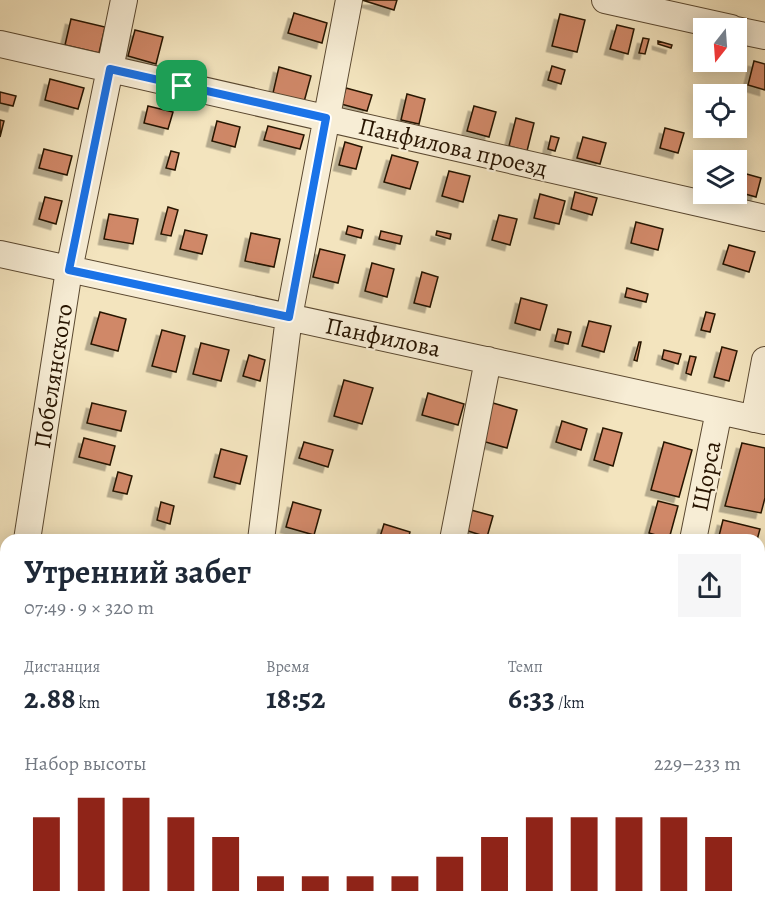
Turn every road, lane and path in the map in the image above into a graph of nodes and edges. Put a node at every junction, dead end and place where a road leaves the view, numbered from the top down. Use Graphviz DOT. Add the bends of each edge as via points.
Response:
graph roads {
  1 [pos="124,0"];
  2 [pos="349,0"];
  3 [pos="605,0"];
  4 [pos="693,20"];
  5 [pos="747,32"];
  6 [pos="765,36"];
  7 [pos="0,44"];
  8 [pos="110,69"];
  9 [pos="326,118"];
  10 [pos="765,218"];
  11 [pos="0,254"];
  12 [pos="69,270"];
  13 [pos="289,317"];
  14 [pos="488,360"];
  15 [pos="765,360"];
  16 [pos="719,411"];
  17 [pos="760,420"];
  18 [pos="28,534"];
  19 [pos="262,534"];
  20 [pos="454,534"];
  21 [pos="694,534"];
  1 -- 8 [label="street, Побелянского"];
  2 -- 9 [label="street"];
  3 -- 4 [label="street"];
  5 -- 6 [label="street"];
  7 -- 8 [label="street, Панфилова проезд"];
  8 -- 9 [label="street, Панфилова проезд"];
  8 -- 12 [label="street, Побелянского"];
  9 -- 10 [label="street, Панфилова проезд"];
  9 -- 13 [label="street"];
  11 -- 12 [label="street, Панфилова"];
  12 -- 13 [label="street, Панфилова"];
  12 -- 18 [label="street, Побелянского"];
  13 -- 14 [label="street, Панфилова"];
  13 -- 19 [label="street"];
  14 -- 16 [label="street, Панфилова"];
  14 -- 20 [label="street"];
  15 -- 17 [label="street"];
  16 -- 17 [label="street, Панфилова"];
  16 -- 21 [label="street, Щорса"];
}
